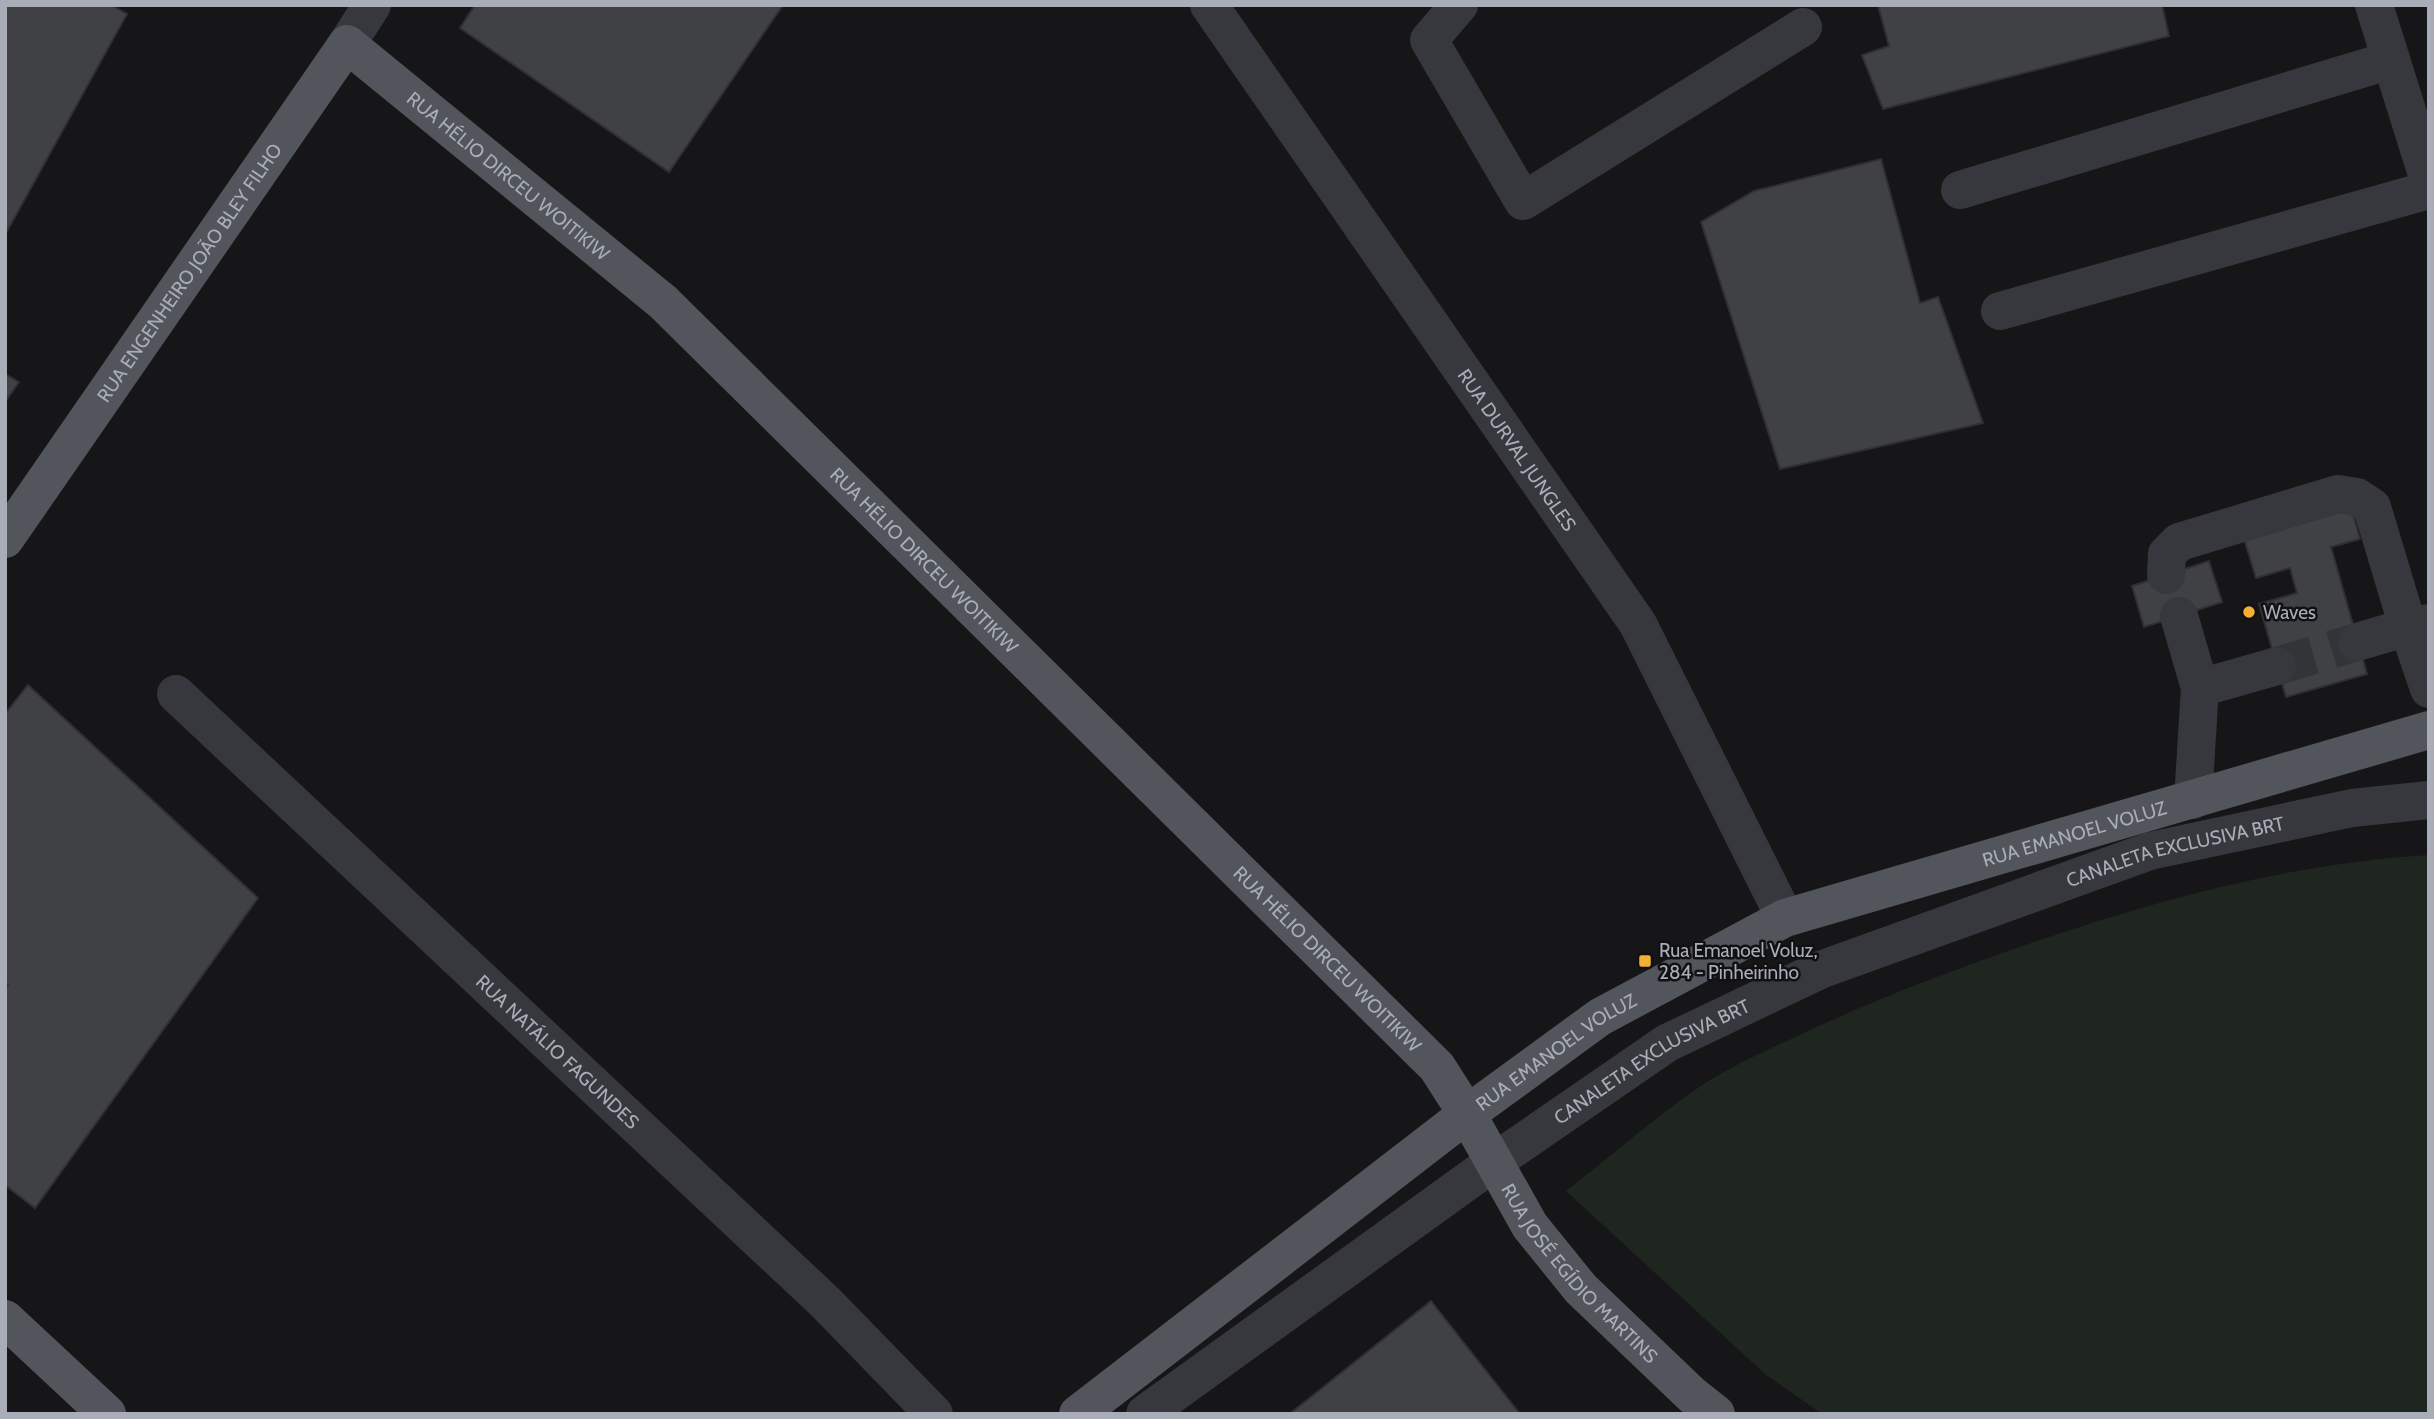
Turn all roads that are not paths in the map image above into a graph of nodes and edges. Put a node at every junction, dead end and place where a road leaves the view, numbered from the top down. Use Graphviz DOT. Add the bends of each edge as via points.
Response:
graph roads {
  1 [pos="372,5"];
  2 [pos="1209,5"];
  3 [pos="1459,5"];
  4 [pos="2374,5"];
  5 [pos="1802,27"];
  6 [pos="347,44"];
  7 [pos="2391,60"];
  8 [pos="2429,181"];
  9 [pos="1960,190"];
  10 [pos="2429,190"];
  11 [pos="2000,311"];
  12 [pos="5,539"];
  13 [pos="2166,575"];
  14 [pos="2179,616"];
  15 [pos="2418,625"];
  16 [pos="2357,642"];
  17 [pos="2277,666"];
  18 [pos="2200,688"];
  19 [pos="2429,689"];
  20 [pos="176,694"];
  21 [pos="2429,730"];
  22 [pos="2193,800"];
  23 [pos="2429,800"];
  24 [pos="1785,918"];
  25 [pos="1467,1114"];
  26 [pos="1494,1161"];
  27 [pos="5,1318"];
  28 [pos="107,1414"];
  29 [pos="934,1414"];
  30 [pos="1079,1414"];
  31 [pos="1144,1414"];
  32 [pos="1716,1414"];
  1 -- 6 [label="street, RUA ENGENHEIRO JOÃO BLEY FILHO"];
  2 -- 24 [label="street, RUA DURVAL JUNGLES" via="1638,624"];
  3 -- 5 [label="street" via="1429,40 1523,201"];
  4 -- 7 [label="street"];
  6 -- 12 [label="main road, RUA ENGENHEIRO JOÃO BLEY FILHO"];
  6 -- 25 [label="main road, RUA HÉLIO DIRCEU WOITIKIW" via="663,302 1437,1067"];
  7 -- 8 [label="street"];
  7 -- 9 [label="street"];
  10 -- 11 [label="street"];
  13 -- 15 [label="street" via="2167,554 2179,542 2337,494 2357,497 2372,507"];
  14 -- 18 [label="street"];
  15 -- 16 [label="street"];
  15 -- 19 [label="street"];
  17 -- 18 [label="street"];
  18 -- 22 [label="street"];
  20 -- 29 [label="street, RUA NATÁLIO FAGUNDES" via="825,1302"];
  21 -- 22 [label="main road, RUA EMANOEL VOLUZ"];
  22 -- 24 [label="main road, RUA EMANOEL VOLUZ"];
  23 -- 26 [label="street, CANALETA EXCLUSIVA BRT" via="2352,808 2150,851 1820,970 1667,1043"];
  24 -- 25 [label="main road, RUA EMANOEL VOLUZ" via="1600,1017"];
  25 -- 26 [label="main road, RUA JOSÉ EGÍDIO MARTINS"];
  25 -- 30 [label="main road, RUA EMANOEL VOLUZ"];
  26 -- 31 [label="street, CANALETA EXCLUSIVA BRT"];
  26 -- 32 [label="main road, RUA JOSÉ EGÍDIO MARTINS" via="1530,1226 1581,1289"];
  27 -- 28 [label="main road"];
}
